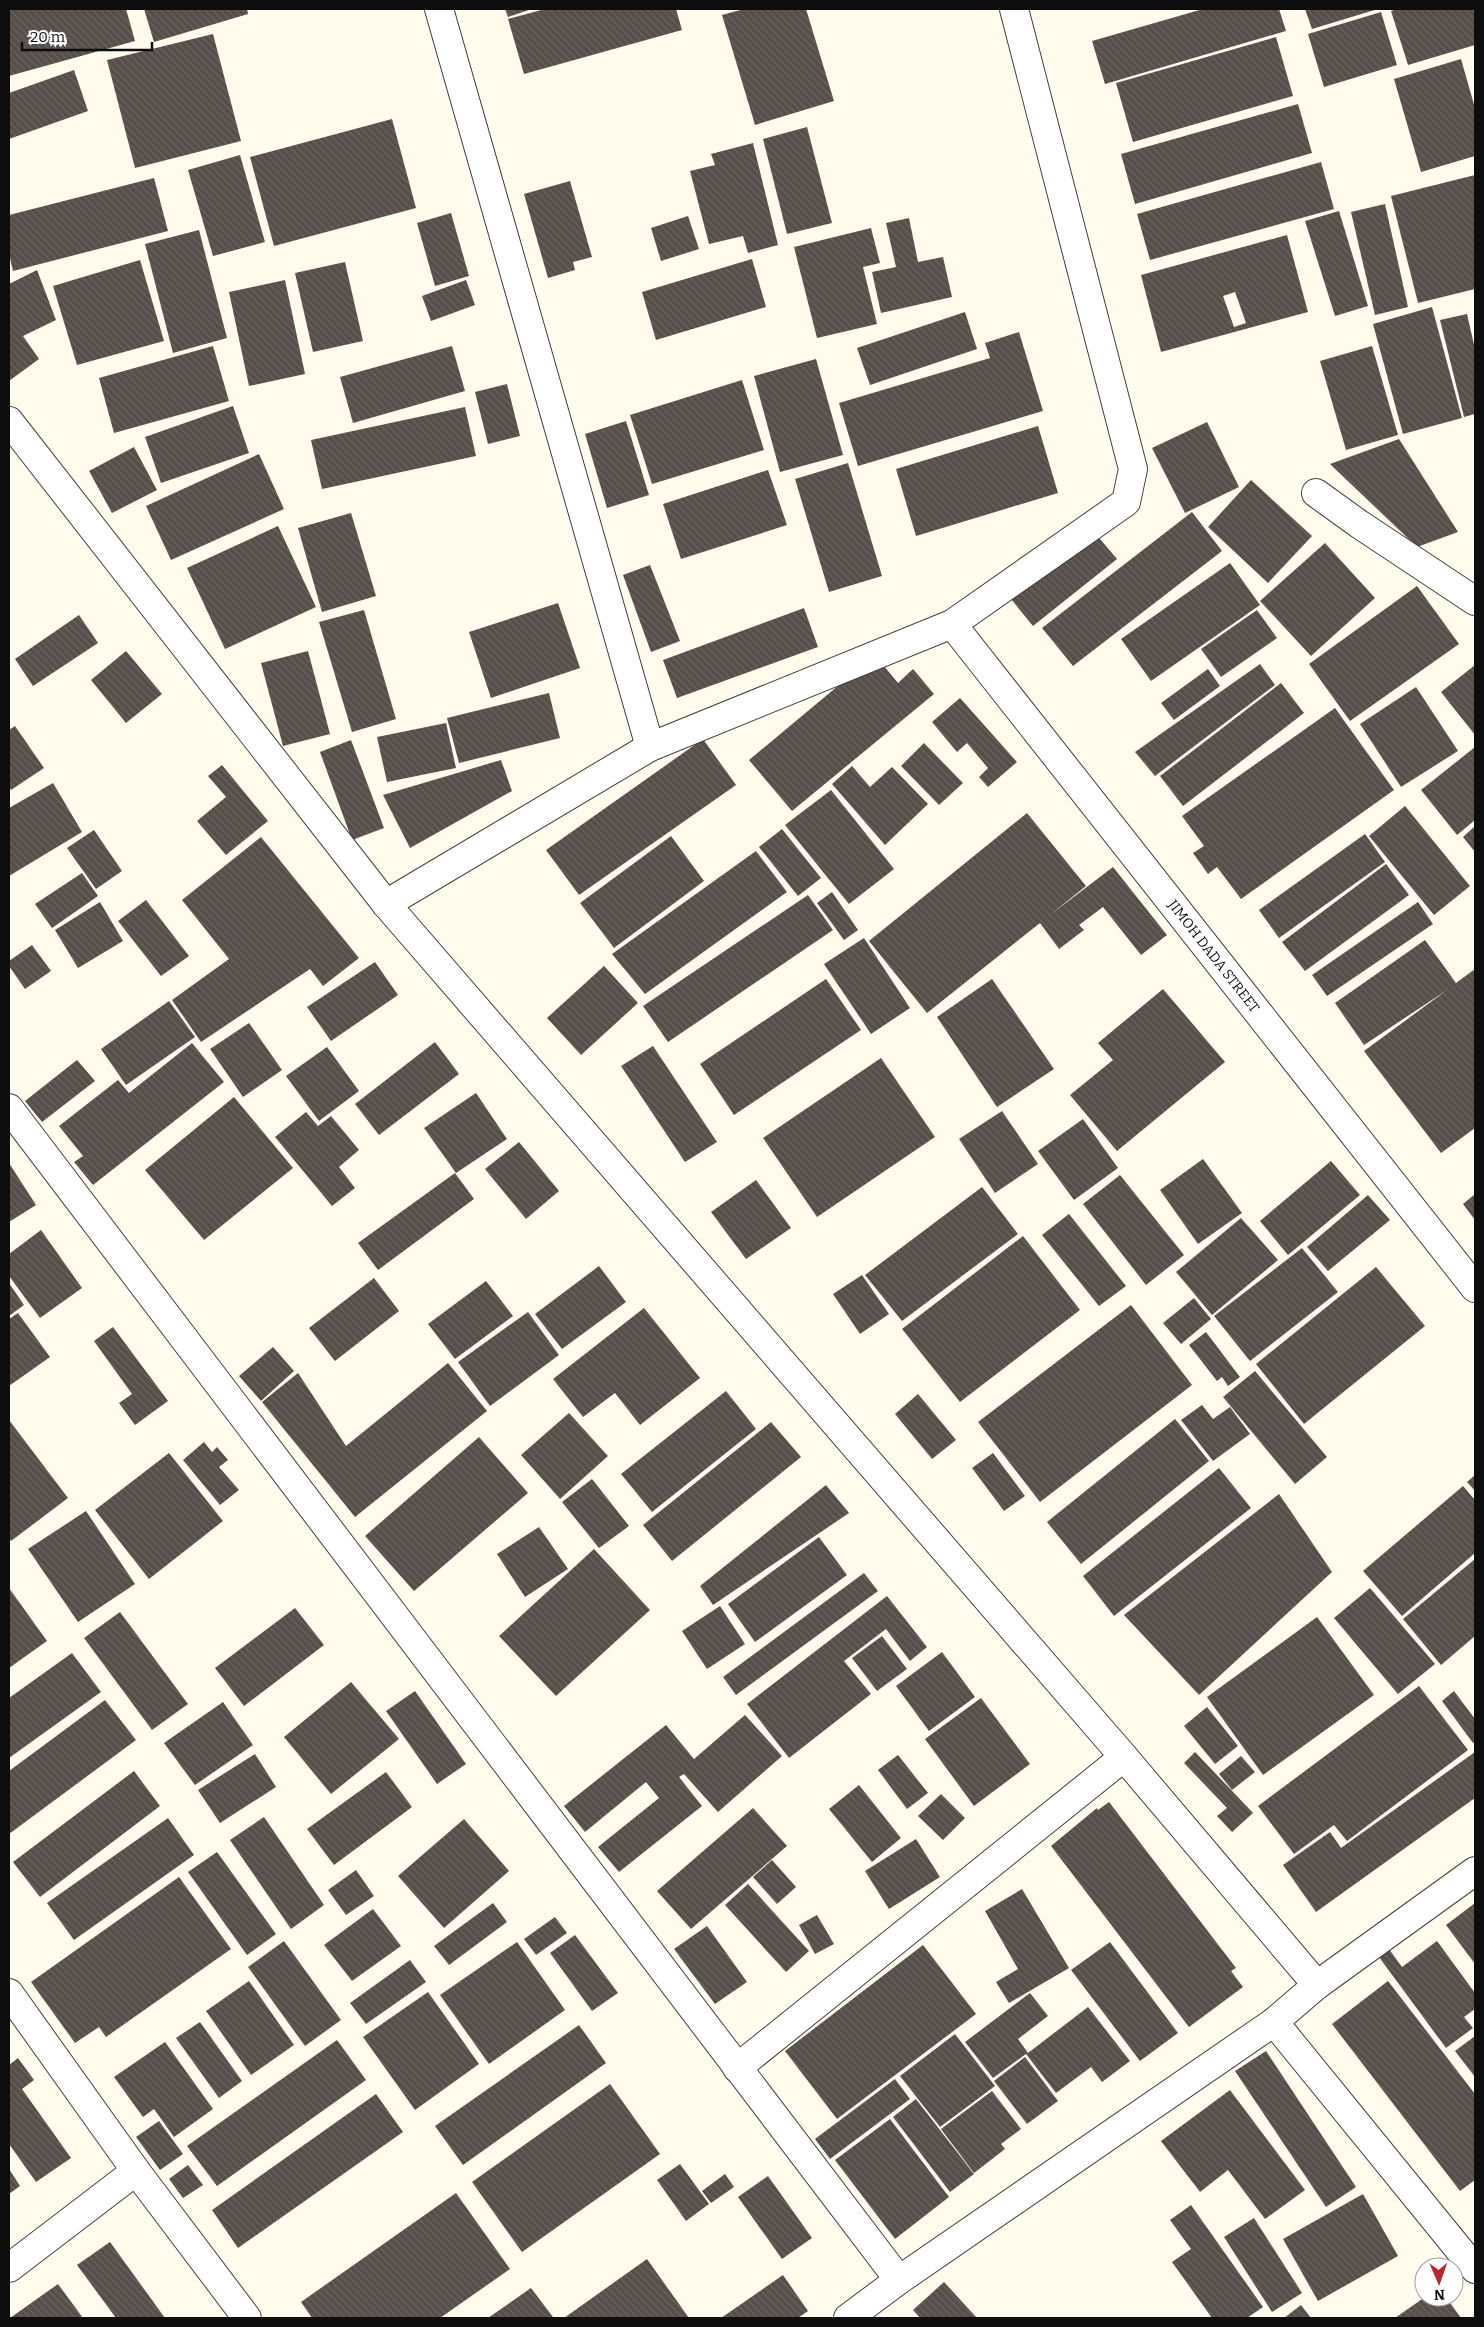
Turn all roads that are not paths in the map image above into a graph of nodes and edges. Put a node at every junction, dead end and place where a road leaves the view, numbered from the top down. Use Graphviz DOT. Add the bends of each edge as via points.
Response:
graph roads {
  1 [pos="438,9"];
  2 [pos="1014,9"];
  3 [pos="9,421"];
  4 [pos="1316,493"];
  5 [pos="1475,601"];
  6 [pos="952,624"];
  7 [pos="650,746"];
  8 [pos="386,904"];
  9 [pos="9,1108"];
  10 [pos="1475,1288"];
  11 [pos="1124,1757"];
  12 [pos="1475,1871"];
  13 [pos="1317,1985"];
  14 [pos="9,1993"];
  15 [pos="1274,2022"];
  16 [pos="737,2068"];
  17 [pos="136,2171"];
  18 [pos="9,2268"];
  19 [pos="1475,2269"];
  20 [pos="899,2280"];
  21 [pos="247,2318"];
  22 [pos="848,2318"];
  1 -- 7 [label="street"];
  2 -- 6 [label="street" via="1133,469 1126,502"];
  3 -- 8 [label="street"];
  4 -- 5 [label="street"];
  6 -- 7 [label="street"];
  6 -- 10 [label="street, JIMOH DADA STREET"];
  7 -- 8 [label="street"];
  8 -- 11 [label="street"];
  9 -- 16 [label="street"];
  11 -- 13 [label="street"];
  11 -- 16 [label="street"];
  12 -- 13 [label="street"];
  13 -- 15 [label="street"];
  14 -- 17 [label="street"];
  15 -- 19 [label="street"];
  15 -- 20 [label="street"];
  16 -- 20 [label="street"];
  17 -- 18 [label="street"];
  17 -- 21 [label="street"];
  20 -- 22 [label="street"];
}
